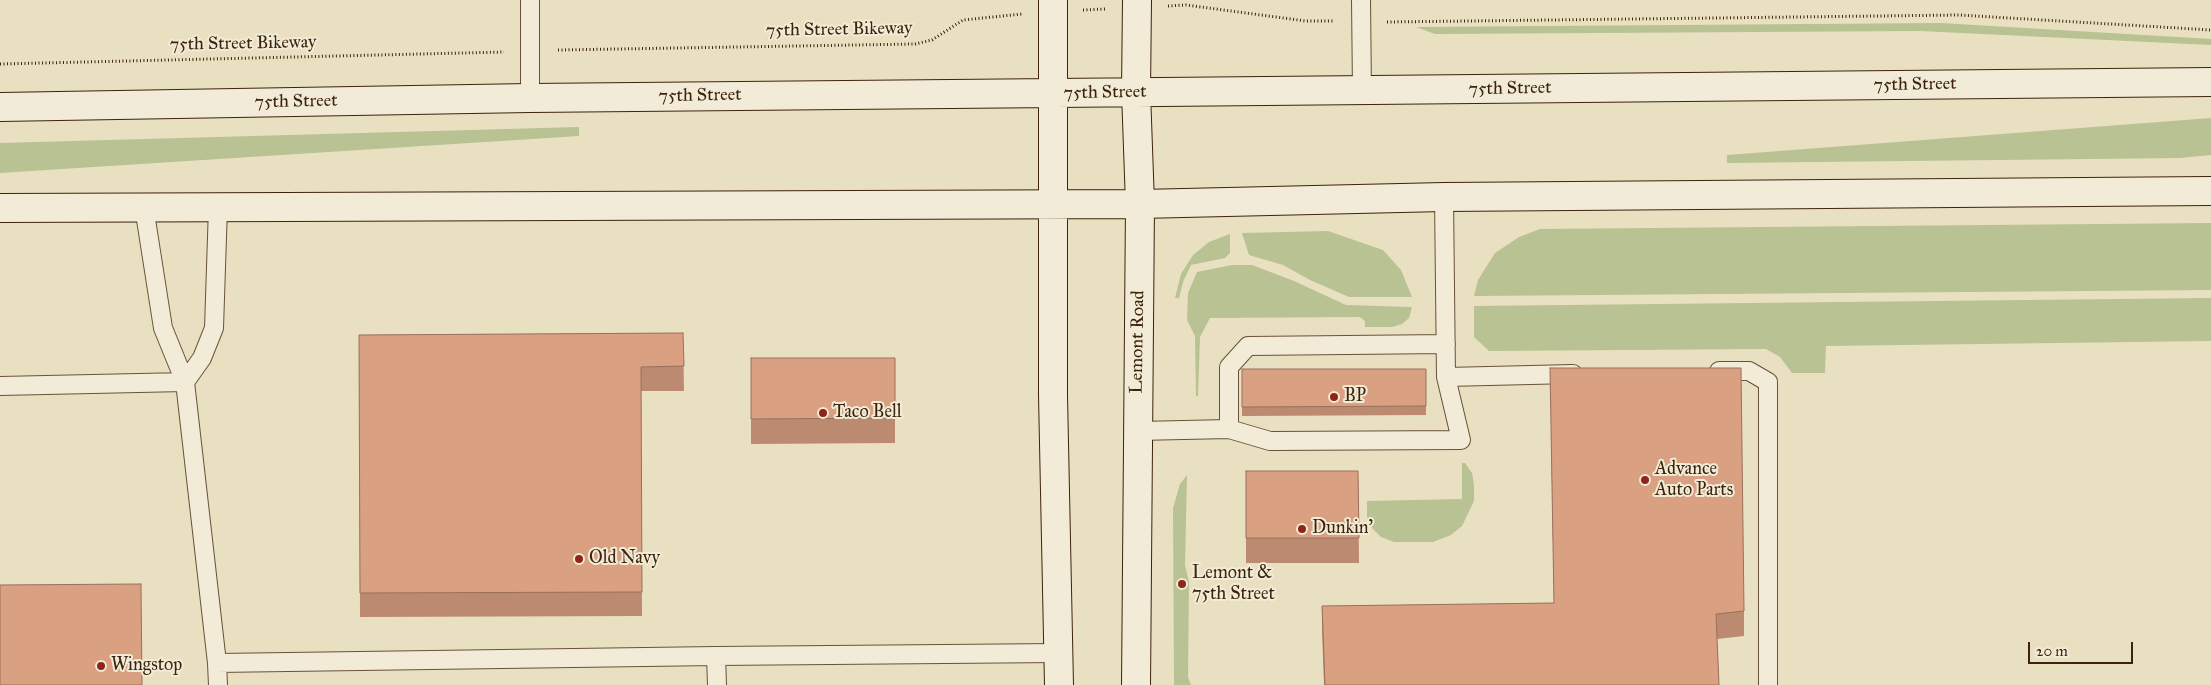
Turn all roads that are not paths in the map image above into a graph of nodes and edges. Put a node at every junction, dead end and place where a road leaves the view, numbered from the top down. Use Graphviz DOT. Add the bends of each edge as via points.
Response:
graph roads {
  1 [pos="530,0"];
  2 [pos="1361,0"];
  3 [pos="1137,4"];
  4 [pos="1053,6"];
  5 [pos="2211,82"];
  6 [pos="1362,91"];
  7 [pos="1136,92"];
  8 [pos="1052,93"];
  9 [pos="530,98"];
  10 [pos="0,107"];
  11 [pos="2211,192"];
  12 [pos="1444,197"];
  13 [pos="1054,203"];
  14 [pos="1140,204"];
  15 [pos="144,207"];
  16 [pos="0,208"];
  17 [pos="218,208"];
  18 [pos="1446,344"];
  19 [pos="1700,372"];
  20 [pos="1592,374"];
  21 [pos="1446,376"];
  22 [pos="185,382"];
  23 [pos="0,386"];
  24 [pos="1229,429"];
  25 [pos="1138,431"];
  26 [pos="1058,653"];
  27 [pos="716,656"];
  28 [pos="217,663"];
  29 [pos="218,685"];
  30 [pos="717,685"];
  31 [pos="1059,685"];
  32 [pos="1136,685"];
  33 [pos="1768,685"];
  1 -- 9 [label="lane"];
  2 -- 6 [label="lane"];
  3 -- 7 [label="main road, Lemont Road"];
  4 -- 8 [label="main road"];
  5 -- 6 [label="main road, 75th Street"];
  6 -- 7 [label="main road, 75th Street"];
  7 -- 8 [label="main road, 75th Street"];
  7 -- 14 [label="main road, Lemont Road"];
  8 -- 9 [label="main road, 75th Street"];
  8 -- 13 [label="main road"];
  9 -- 10 [label="main road, 75th Street"];
  11 -- 12 [label="main road"];
  12 -- 14 [label="main road"];
  12 -- 18 [label="lane"];
  13 -- 14 [label="main road"];
  13 -- 17 [label="main road"];
  13 -- 26 [label="main road" via="1053,395"];
  14 -- 25 [label="main road, Lemont Road"];
  15 -- 16 [label="main road"];
  15 -- 17 [label="main road"];
  15 -- 22 [label="lane" via="163,328"];
  17 -- 22 [label="lane" via="214,328 202,358"];
  18 -- 21 [label="lane"];
  18 -- 24 [label="lane" via="1248,346 1229,367"];
  19 -- 33 [label="lane" via="1749,371 1768,382"];
  20 -- 21 [label="lane"];
  21 -- 24 [label="lane" via="1461,440 1270,441"];
  22 -- 23 [label="lane"];
  22 -- 28 [label="lane"];
  24 -- 25 [label="lane"];
  25 -- 32 [label="main road, Lemont Road"];
  26 -- 27 [label="lane"];
  26 -- 31 [label="main road"];
  27 -- 28 [label="lane"];
  27 -- 30 [label="lane"];
  28 -- 29 [label="lane"];
}
